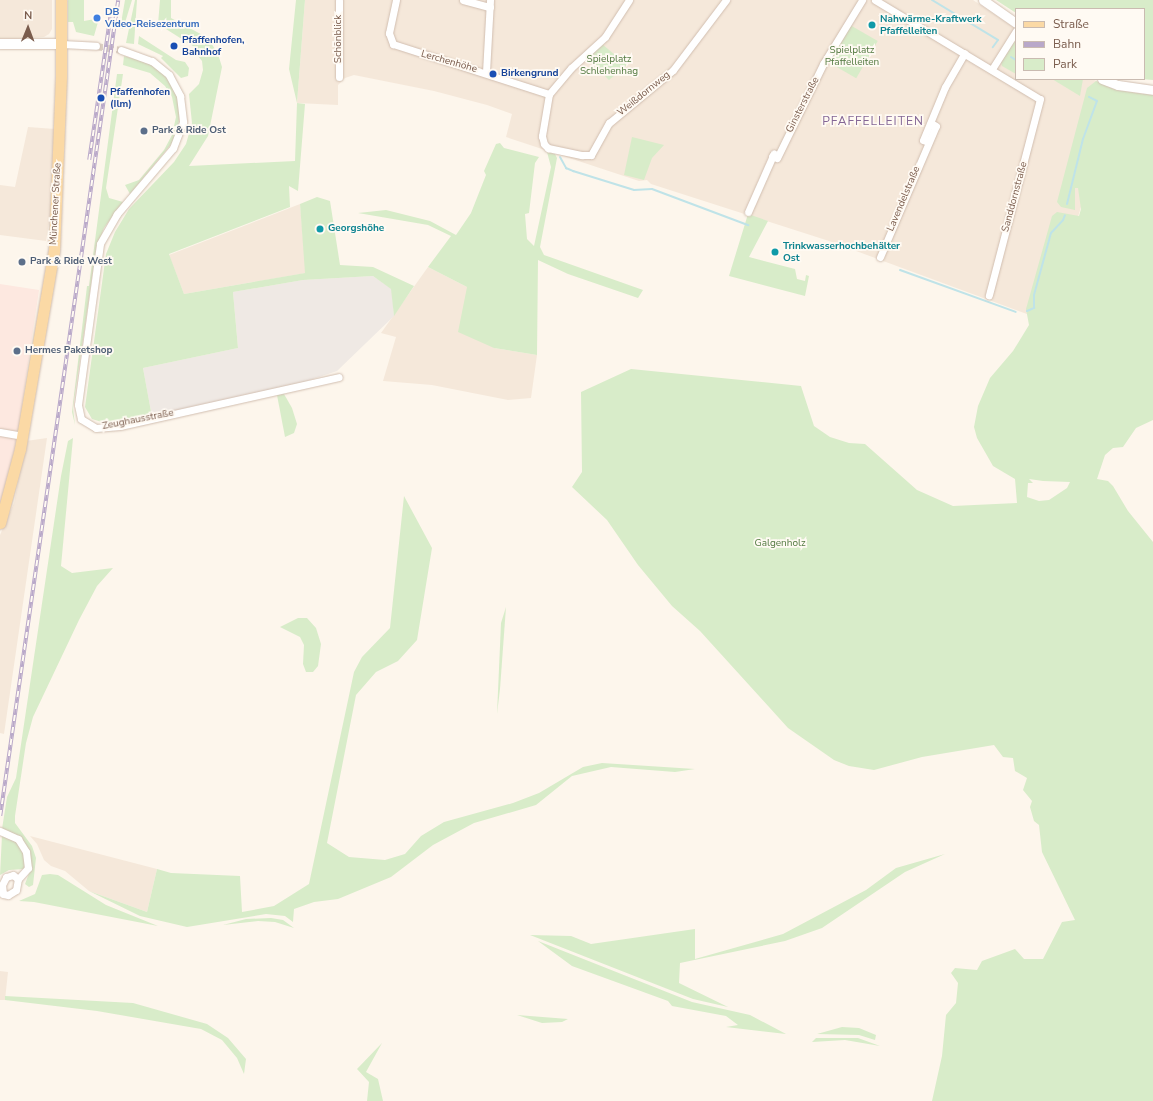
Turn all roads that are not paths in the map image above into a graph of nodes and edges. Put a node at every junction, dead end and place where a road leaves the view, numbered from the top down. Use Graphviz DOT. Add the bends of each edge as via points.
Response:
graph roads {
  1 [pos="61,0"];
  2 [pos="339,0"];
  3 [pos="396,0"];
  4 [pos="463,0"];
  5 [pos="629,0"];
  6 [pos="726,0"];
  7 [pos="862,0"];
  8 [pos="875,0"];
  9 [pos="983,0"];
  10 [pos="490,4"];
  11 [pos="1015,22"];
  12 [pos="1015,33"];
  13 [pos="0,44"];
  14 [pos="62,44"];
  15 [pos="96,46"];
  16 [pos="121,50"];
  17 [pos="965,53"];
  18 [pos="992,69"];
  19 [pos="486,72"];
  20 [pos="339,78"];
  21 [pos="1105,80"];
  22 [pos="1153,90"];
  23 [pos="549,94"];
  24 [pos="748,212"];
  25 [pos="880,257"];
  26 [pos="989,295"];
  27 [pos="339,377"];
  28 [pos="0,432"];
  29 [pos="22,436"];
  30 [pos="0,523"];
  31 [pos="0,831"];
  32 [pos="18,879"];
  33 [pos="2,897"];
  1 -- 14 [label="main road, Münchener Straße"];
  2 -- 20 [label="street, Schönblick"];
  3 -- 19 [label="street, Lerchenhöhe" via="389,33 393,44"];
  4 -- 10 [label="street"];
  5 -- 23 [label="street" via="606,37 570,68"];
  6 -- 23 [label="street, Weißdornweg" via="677,66 609,124 591,155 548,148 544,144 542,136"];
  7 -- 24 [label="street, Ginsterstraße" via="823,64 782,148 777,146"];
  8 -- 17 [label="street"];
  9 -- 11 [label="street"];
  10 -- 19 [label="street"];
  12 -- 18 [label="street"];
  13 -- 14 [label="main road"];
  14 -- 15 [label="street"];
  14 -- 29 [label="main road, Münchener Straße" via="54,246"];
  16 -- 27 [label="street, Zeughausstraße" via="152,61 169,75 180,96 183,122 174,148 117,214 100,244 78,405 81,419 96,428 112,427"];
  17 -- 18 [label="street"];
  17 -- 25 [label="street, Lavendelstraße" via="945,87 931,123 936,126"];
  18 -- 26 [label="street, Sanddornstraße" via="1040,99"];
  19 -- 23 [label="street, Lerchenhöhe"];
  21 -- 22 [label="street" via="1124,86"];
  28 -- 29 [label="street"];
  29 -- 30 [label="main road, Münchener Straße" via="10,494"];
  31 -- 32 [label="street" via="14,836 26,852 28,868"];
  32 -- 33 [label="street" via="17,889"];
  32 -- 33 [label="street" via="13,875 6,877 2,885"];
}
